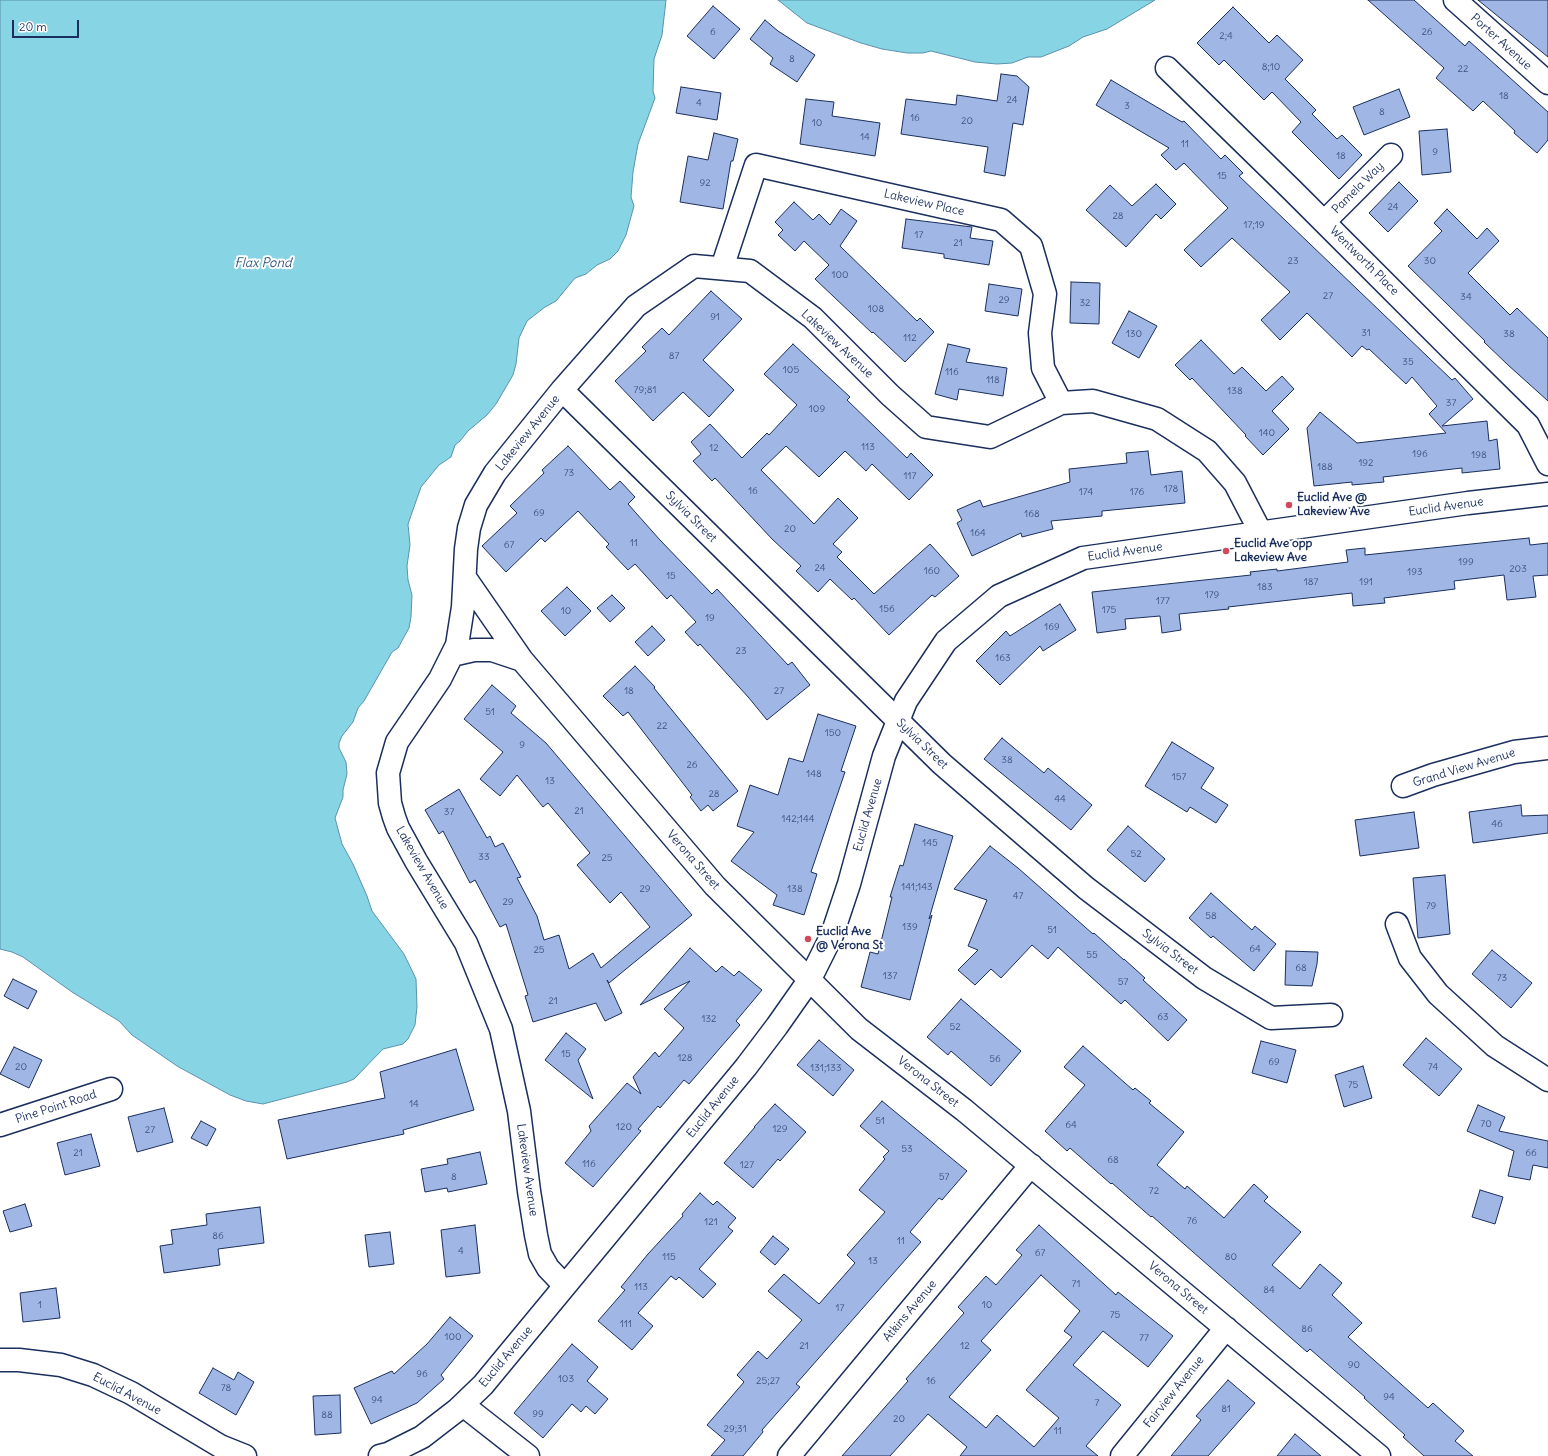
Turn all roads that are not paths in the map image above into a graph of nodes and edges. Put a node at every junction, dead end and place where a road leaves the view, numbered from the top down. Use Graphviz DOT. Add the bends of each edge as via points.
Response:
graph roads {
  1 [pos="1455,0"];
  2 [pos="1167,68"];
  3 [pos="1548,83"];
  4 [pos="1391,155"];
  5 [pos="1324,222"];
  6 [pos="722,268"];
  7 [pos="562,390"];
  8 [pos="1061,403"];
  9 [pos="1548,464"];
  10 [pos="1548,494"];
  11 [pos="1261,533"];
  12 [pos="466,579"];
  13 [pos="452,655"];
  14 [pos="522,660"];
  15 [pos="898,721"];
  16 [pos="1548,748"];
  17 [pos="1403,786"];
  18 [pos="1397,924"];
  19 [pos="810,979"];
  20 [pos="1331,1015"];
  21 [pos="1548,1080"];
  22 [pos="111,1089"];
  23 [pos="0,1125"];
  24 [pos="1031,1165"];
  25 [pos="565,1286"];
  26 [pos="1226,1328"];
  27 [pos="0,1360"];
  28 [pos="463,1405"];
  29 [pos="245,1456"];
  30 [pos="380,1456"];
  31 [pos="528,1456"];
  32 [pos="790,1456"];
  33 [pos="1122,1456"];
  34 [pos="1379,1456"];
  1 -- 3 [label="street, Porter Avenue"];
  2 -- 5 [label="street, Wentworth Place"];
  4 -- 5 [label="street, Pamela Way"];
  5 -- 9 [label="street, Wentworth Place" via="1528,425"];
  6 -- 7 [label="street, Lakeview Avenue" via="694,266 636,306"];
  6 -- 8 [label="street, Lakeview Avenue" via="750,271 813,318 926,427 990,437"];
  6 -- 8 [label="street, Lakeview Place" via="756,165 1001,220 1031,246 1045,294 1040,333 1043,368"];
  7 -- 12 [label="street, Lakeview Avenue" via="495,473 476,505 466,549"];
  7 -- 15 [label="street, Sylvia Street"];
  8 -- 11 [label="street, Lakeview Avenue" via="1093,400 1157,419 1207,451 1235,483"];
  10 -- 11 [label="street, Euclid Avenue"];
  11 -- 15 [label="street, Euclid Avenue" via="1083,558 999,596 946,641 906,702"];
  12 -- 13 [label="street, Lakeview Avenue" via="457,645"];
  12 -- 14 [label="street, Verona Street"];
  13 -- 14 [label="street" via="474,650 492,650"];
  13 -- 25 [label="street, Lakeview Avenue" via="430,694 397,742 388,773 390,803 396,822 416,861 466,943 501,1029 519,1111 540,1254 548,1268"];
  14 -- 19 [label="street, Verona Street" via="715,886"];
  15 -- 19 [label="street, Euclid Avenue" via="884,756 836,923"];
  15 -- 20 [label="street, Sylvia Street" via="942,764 1086,888 1204,978 1271,1018"];
  16 -- 17 [label="street, Grand View Avenue" via="1514,752"];
  18 -- 21 [label="street" via="1410,958 1438,994 1495,1046"];
  19 -- 24 [label="street, Verona Street" via="859,1029"];
  19 -- 25 [label="street, Euclid Avenue" via="746,1067"];
  22 -- 23 [label="street, Pine Point Road"];
  24 -- 26 [label="street, Verona Street"];
  24 -- 32 [label="street, Atkins Avenue"];
  25 -- 28 [label="street, Euclid Avenue" via="483,1385"];
  26 -- 33 [label="street, Fairview Avenue"];
  26 -- 34 [label="street, Verona Street"];
  27 -- 29 [label="street, Euclid Avenue" via="61,1365 93,1375 131,1393 220,1446"];
  28 -- 30 [label="street, Euclid Avenue" via="422,1437"];
  28 -- 31 [label="street"];
}
